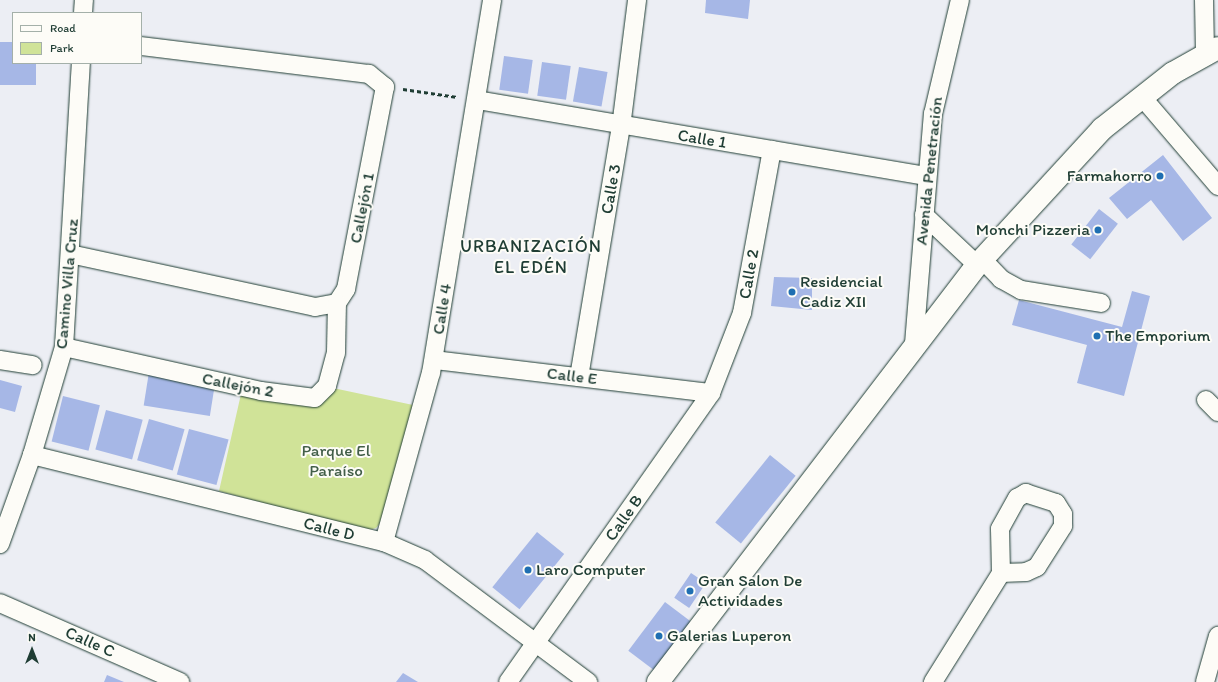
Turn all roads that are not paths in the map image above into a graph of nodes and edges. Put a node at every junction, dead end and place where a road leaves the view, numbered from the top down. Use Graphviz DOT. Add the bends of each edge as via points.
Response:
graph roads {
  1 [pos="84,0"];
  2 [pos="492,0"];
  3 [pos="637,0"];
  4 [pos="960,0"];
  5 [pos="1204,0"];
  6 [pos="83,12"];
  7 [pos="142,46"];
  8 [pos="1212,51"];
  9 [pos="81,64"];
  10 [pos="1142,97"];
  11 [pos="477,100"];
  12 [pos="622,127"];
  13 [pos="772,150"];
  14 [pos="927,176"];
  15 [pos="1218,186"];
  16 [pos="924,215"];
  17 [pos="70,254"];
  18 [pos="979,262"];
  19 [pos="337,303"];
  20 [pos="1101,303"];
  21 [pos="914,344"];
  22 [pos="64,347"];
  23 [pos="0,360"];
  24 [pos="434,360"];
  25 [pos="33,365"];
  26 [pos="579,377"];
  27 [pos="711,393"];
  28 [pos="32,455"];
  29 [pos="384,542"];
  30 [pos="0,544"];
  31 [pos="1001,573"];
  32 [pos="0,603"];
  33 [pos="1218,636"];
  34 [pos="537,642"];
  35 [pos="180,682"];
  36 [pos="508,682"];
  37 [pos="588,682"];
  38 [pos="658,682"];
  39 [pos="933,682"];
  40 [pos="1205,682"];
  1 -- 6 [label="street"];
  2 -- 11 [label="street, Calle 4"];
  3 -- 12 [label="street, Calle 3"];
  4 -- 14 [label="street, Avenida Penetración" via="933,114"];
  5 -- 8 [label="street"];
  7 -- 19 [label="street, Callejón 1" via="369,74 385,87 346,289"];
  8 -- 10 [label="main road"];
  9 -- 17 [label="street, Camino Villa Cruz"];
  10 -- 15 [label="street"];
  10 -- 18 [label="main road" via="1102,129"];
  11 -- 12 [label="street, Calle 1"];
  11 -- 24 [label="street, Calle 4"];
  12 -- 13 [label="street, Calle 1"];
  12 -- 26 [label="street, Calle 3"];
  13 -- 14 [label="street, Calle 1"];
  13 -- 27 [label="street, Calle 2" via="742,313"];
  14 -- 16 [label="street, Avenida Penetración"];
  16 -- 18 [label="street"];
  16 -- 21 [label="street, Avenida Penetración"];
  17 -- 19 [label="street" via="315,307"];
  17 -- 22 [label="street, Camino Villa Cruz"];
  18 -- 20 [label="street" via="1021,290"];
  18 -- 21 [label="main road"];
  19 -- 22 [label="street, Callejón 2" via="336,352 328,386 315,398 261,391"];
  21 -- 38 [label="main road"];
  22 -- 28 [label="street, Camino Villa Cruz"];
  23 -- 25 [label="street"];
  24 -- 26 [label="street, Calle E"];
  24 -- 29 [label="street, Calle 4"];
  26 -- 27 [label="street, Calle E"];
  27 -- 34 [label="street, Calle B"];
  28 -- 29 [label="street, Calle D"];
  28 -- 30 [label="street, Camino Villa Cruz"];
  29 -- 34 [label="street, Calle D" via="425,560"];
  31 -- 31 [label="street" via="1026,572 1037,567 1063,526 1063,514 1056,503 1026,493 1017,498 1000,529"];
  31 -- 39 [label="street"];
  32 -- 35 [label="street, Calle C"];
  33 -- 40 [label="street"];
  34 -- 36 [label="street, Calle B"];
  34 -- 37 [label="street, Calle D"];
}
